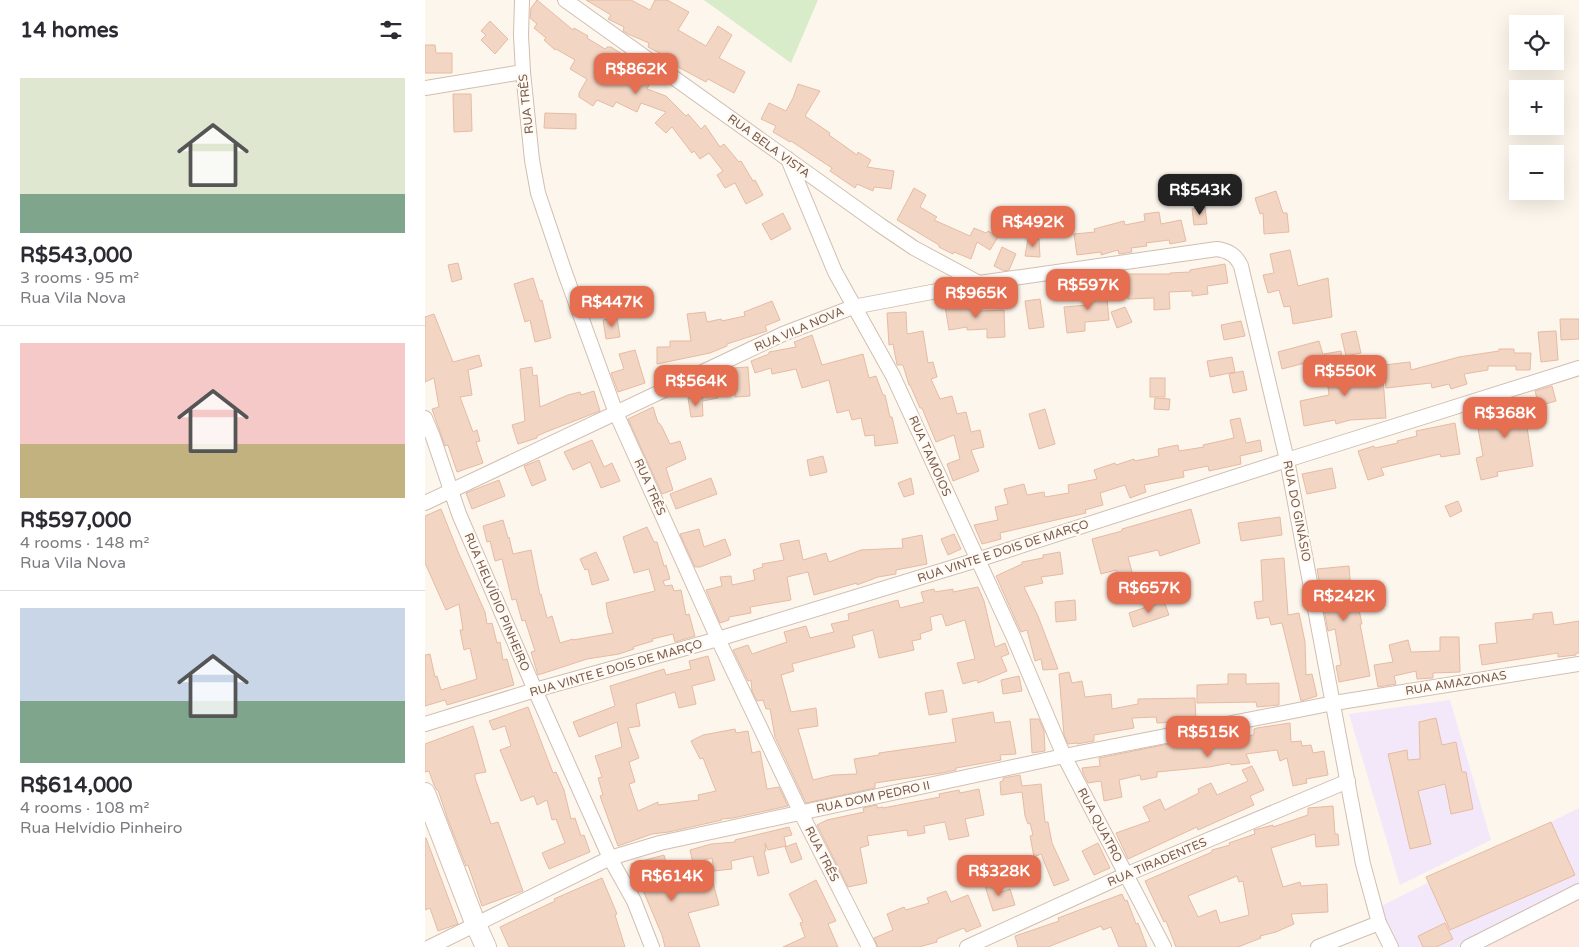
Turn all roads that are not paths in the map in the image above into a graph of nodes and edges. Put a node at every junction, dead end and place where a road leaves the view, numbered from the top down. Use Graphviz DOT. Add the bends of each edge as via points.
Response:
graph roads {
  1 [pos="523,0"];
  2 [pos="565,0"];
  3 [pos="523,72"];
  4 [pos="425,88"];
  5 [pos="789,160"];
  6 [pos="1232,254"];
  7 [pos="972,285"];
  8 [pos="853,307"];
  9 [pos="1579,368"];
  10 [pos="616,413"];
  11 [pos="425,418"];
  12 [pos="1287,460"];
  13 [pos="451,490"];
  14 [pos="425,503"];
  15 [pos="977,560"];
  16 [pos="718,639"];
  17 [pos="1579,664"];
  18 [pos="535,690"];
  19 [pos="1334,703"];
  20 [pos="425,724"];
  21 [pos="1064,756"];
  22 [pos="1348,781"];
  23 [pos="425,793"];
  24 [pos="801,813"];
  25 [pos="610,858"];
  26 [pos="1125,874"];
  27 [pos="1579,891"];
  28 [pos="1379,923"];
  29 [pos="476,925"];
  30 [pos="431,947"];
  31 [pos="486,947"];
  32 [pos="653,947"];
  33 [pos="869,947"];
  34 [pos="967,947"];
  35 [pos="1164,947"];
  36 [pos="1318,947"];
  37 [pos="1391,947"];
  38 [pos="1468,947"];
  1 -- 3 [label="street, RUA TRÊS"];
  2 -- 5 [label="street, RUA BELA VISTA"];
  3 -- 4 [label="street"];
  3 -- 10 [label="street, RUA TRÊS" via="538,193"];
  5 -- 7 [label="street, RUA BELA VISTA" via="879,225"];
  5 -- 8 [label="street, RUA TAMOIOS" via="835,272"];
  6 -- 7 [label="street, RUA VILA NOVA" via="1217,250"];
  6 -- 12 [label="street, RUA DO GINÁSIO" via="1241,266"];
  7 -- 8 [label="street, RUA VILA NOVA"];
  8 -- 10 [label="street, RUA VILA NOVA" via="783,334"];
  8 -- 15 [label="street, RUA TAMOIOS" via="893,376"];
  9 -- 12 [label="street, RUA VINTE E DOIS DE MARÇO"];
  10 -- 13 [label="street, RUA VILA NOVA"];
  10 -- 16 [label="street, RUA TRÊS"];
  11 -- 13 [label="street, RUA HELVÍDIO PINHEIRO"];
  12 -- 15 [label="street, RUA VINTE E DOIS DE MARÇO"];
  12 -- 19 [label="street, RUA DO GINÁSIO"];
  13 -- 14 [label="street, RUA VILA NOVA"];
  13 -- 18 [label="street, RUA HELVÍDIO PINHEIRO"];
  15 -- 16 [label="street, RUA VINTE E DOIS DE MARÇO"];
  15 -- 21 [label="street, RUA TAMOIOS"];
  16 -- 18 [label="street, RUA VINTE E DOIS DE MARÇO"];
  16 -- 24 [label="street, RUA TRÊS"];
  17 -- 19 [label="street, RUA AMAZONAS"];
  18 -- 20 [label="street, RUA VINTE E DOIS DE MARÇO"];
  18 -- 25 [label="street, RUA HELVÍDIO PINHEIRO"];
  19 -- 21 [label="street, RUA DOM PEDRO II"];
  19 -- 22 [label="street, RUA DO GINÁSIO"];
  21 -- 24 [label="street, RUA DOM PEDRO II"];
  21 -- 26 [label="street, RUA QUATRO"];
  22 -- 26 [label="street, RUA TIRADENTES"];
  22 -- 28 [label="street, RUA DO GINÁSIO" via="1363,864"];
  23 -- 29 [label="street"];
  24 -- 25 [label="street, RUA DOM PEDRO II" via="660,842"];
  24 -- 33 [label="street, RUA TRÊS"];
  25 -- 29 [label="street, RUA DOM PEDRO II"];
  25 -- 32 [label="street, RUA HELVÍDIO PINHEIRO" via="634,901"];
  26 -- 34 [label="street, RUA TIRADENTES"];
  26 -- 35 [label="street, RUA QUATRO"];
  27 -- 38 [label="street"];
  28 -- 36 [label="street"];
  28 -- 37 [label="street, RUA DO GINÁSIO"];
  29 -- 30 [label="street, RUA DOM PEDRO II"];
  29 -- 31 [label="street"];
}
